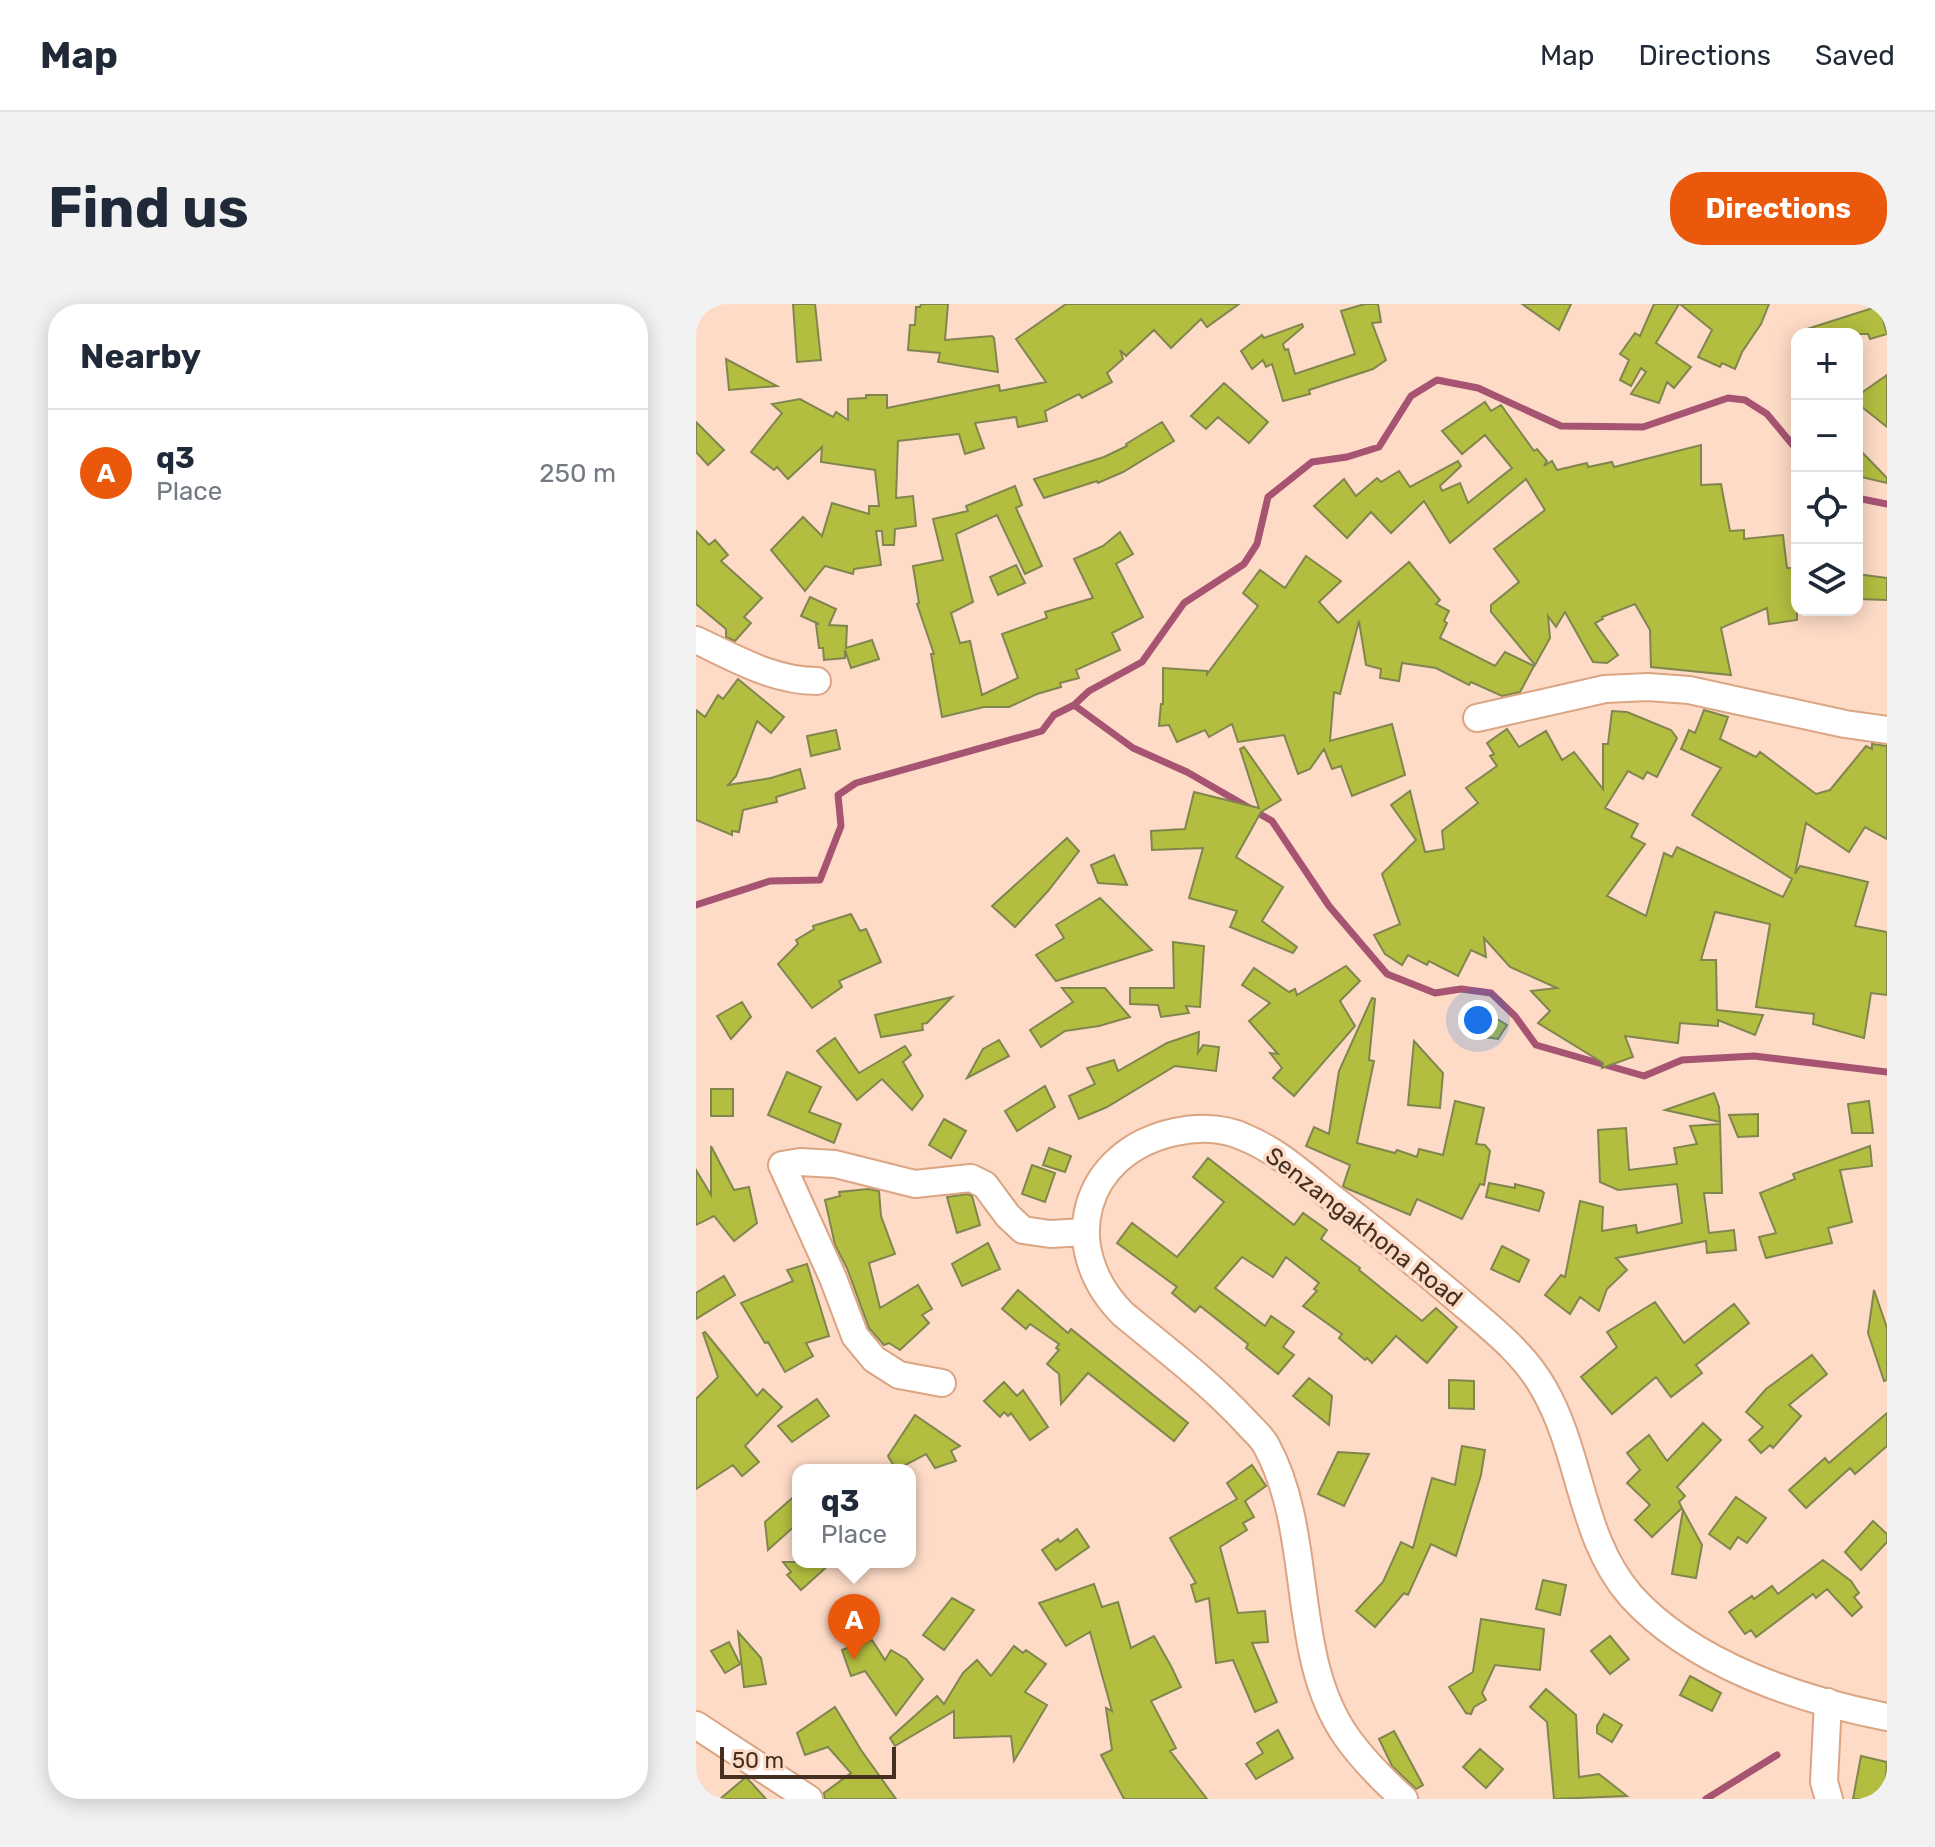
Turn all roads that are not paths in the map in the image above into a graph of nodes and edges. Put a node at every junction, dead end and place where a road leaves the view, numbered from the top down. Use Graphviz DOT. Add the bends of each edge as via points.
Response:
graph roads {
  1 [pos="696,640"];
  2 [pos="817,681"];
  3 [pos="1477,718"];
  4 [pos="1887,730"];
  5 [pos="1085,1232"];
  6 [pos="942,1383"];
  7 [pos="1828,1702"];
  8 [pos="1887,1717"];
  9 [pos="696,1725"];
  10 [pos="1820,1793"];
  11 [pos="809,1799"];
  12 [pos="1404,1799"];
  1 -- 2 [label="street" via="780,678"];
  3 -- 4 [label="street" via="1605,689 1648,687 1689,690"];
  5 -- 6 [label="street" via="1023,1230 985,1185 971,1178 915,1184 835,1164 782,1165 855,1336 874,1359 899,1375"];
  5 -- 7 [label="street, Senzangakhona Road" via="1087,1208 1105,1173 1138,1146 1166,1134 1223,1130 1274,1153 1390,1242 1530,1367 1561,1425 1596,1540 1618,1580 1649,1614 1718,1661"];
  5 -- 12 [label="street, Senzangakhona Road" via="1095,1279 1107,1298 1229,1403 1264,1441 1286,1491 1310,1638 1330,1705 1345,1735"];
  7 -- 8 [label="street, Senzangakhona Road"];
  7 -- 10 [label="street"];
  9 -- 11 [label="street"];
}
